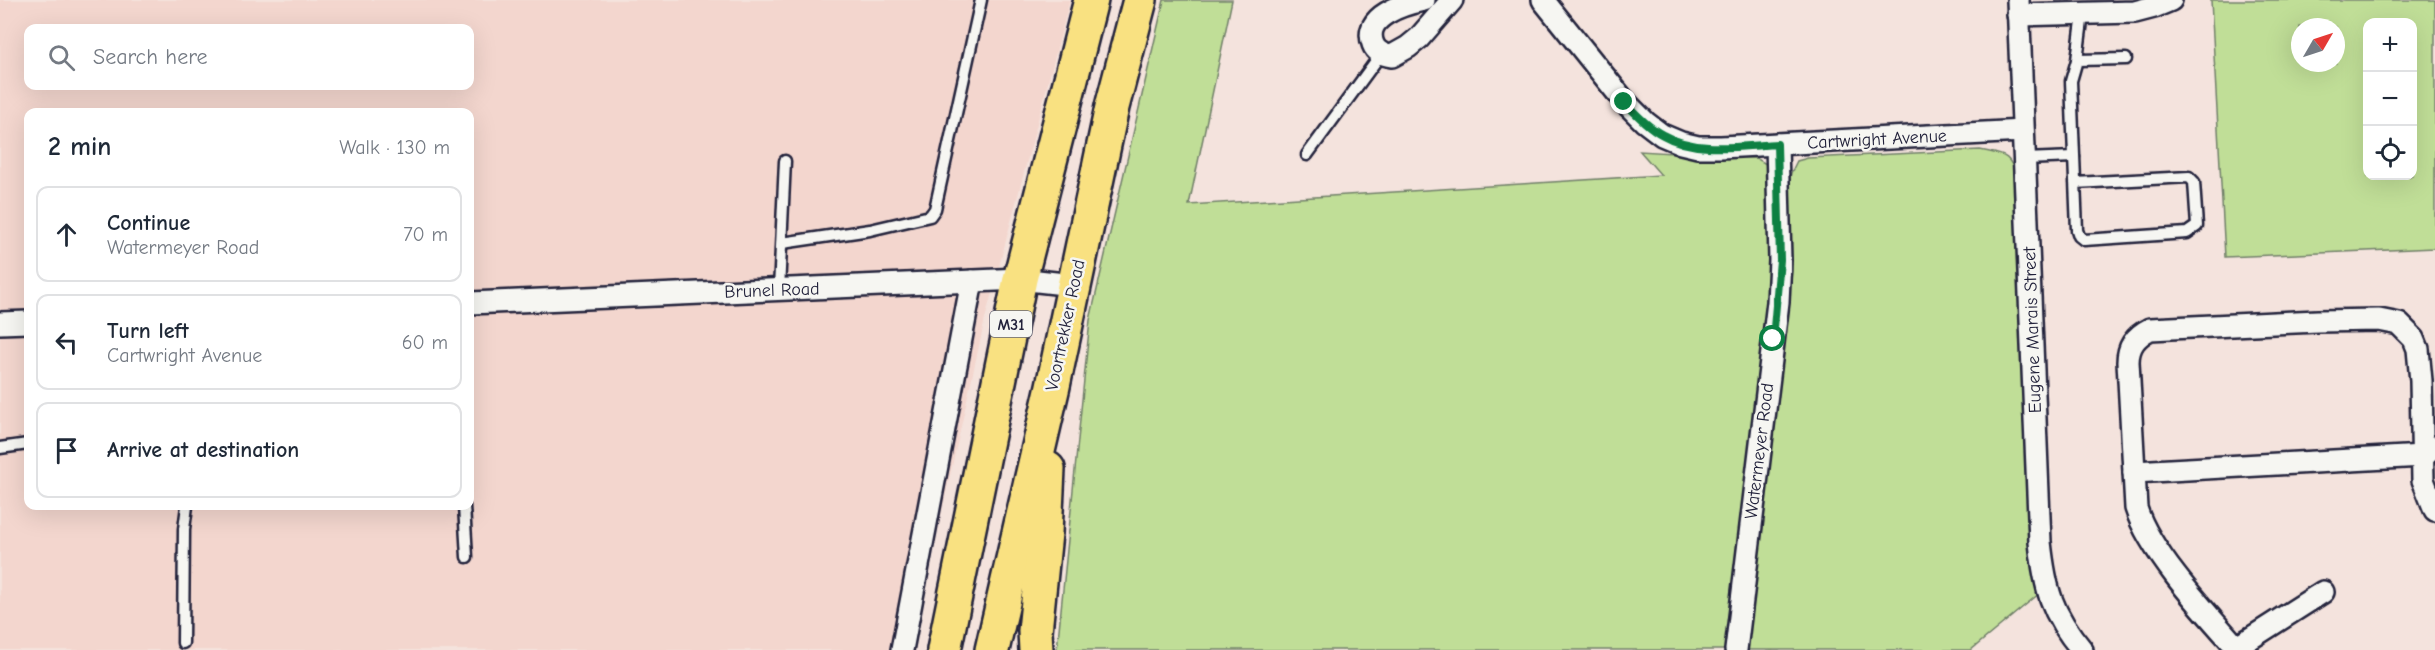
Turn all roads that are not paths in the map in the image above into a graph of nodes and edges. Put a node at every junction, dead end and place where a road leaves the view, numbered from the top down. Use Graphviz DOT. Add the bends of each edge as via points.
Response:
graph roads {
  1 [pos="981,0"];
  2 [pos="1091,0"];
  3 [pos="1140,0"];
  4 [pos="1424,0"];
  5 [pos="1452,0"];
  6 [pos="1543,0"];
  7 [pos="2171,0"];
  8 [pos="2018,8"];
  9 [pos="2083,13"];
  10 [pos="1381,54"];
  11 [pos="2126,59"];
  12 [pos="2077,60"];
  13 [pos="2023,131"];
  14 [pos="1777,144"];
  15 [pos="1307,155"];
  16 [pos="2074,157"];
  17 [pos="2024,159"];
  18 [pos="785,161"];
  19 [pos="2075,183"];
  20 [pos="782,243"];
  21 [pos="1020,279"];
  22 [pos="972,281"];
  23 [pos="1073,285"];
  24 [pos="780,290"];
  25 [pos="474,303"];
  26 [pos="24,322"];
  27 [pos="0,323"];
  28 [pos="1053,386"];
  29 [pos="24,445"];
  30 [pos="0,448"];
  31 [pos="2431,456"];
  32 [pos="2134,472"];
  33 [pos="186,510"];
  34 [pos="464,510"];
  35 [pos="2435,510"];
  36 [pos="467,557"];
  37 [pos="2323,592"];
  38 [pos="183,643"];
  39 [pos="943,646"];
  40 [pos="2238,648"];
  41 [pos="902,650"];
  42 [pos="992,650"];
  43 [pos="1036,650"];
  44 [pos="1736,650"];
  45 [pos="2082,650"];
  1 -- 20 [label="lane" via="930,216 870,230"];
  2 -- 21 [label="main road, M31"];
  3 -- 23 [label="main road, Voortrekker Road"];
  4 -- 10 [label="street" via="1399,7 1373,25 1371,40"];
  5 -- 10 [label="street" via="1408,47 1392,56"];
  6 -- 14 [label="street, Cartwright Avenue" via="1624,102 1662,135 1698,147"];
  7 -- 9 [label="street" via="2135,12"];
  8 -- 9 [label="street"];
  8 -- 13 [label="street, Eugene Marais Street"];
  9 -- 12 [label="lane"];
  10 -- 15 [label="lane"];
  11 -- 12 [label="lane"];
  12 -- 16 [label="lane" via="2071,81"];
  13 -- 14 [label="street, Cartwright Avenue"];
  13 -- 17 [label="street, Eugene Marais Street"];
  14 -- 44 [label="street, Watermeyer Road" via="1778,302"];
  16 -- 17 [label="lane"];
  16 -- 19 [label="lane"];
  17 -- 45 [label="street, Eugene Marais Street" via="2044,580 2057,615"];
  18 -- 20 [label="lane"];
  19 -- 19 [label="lane" via="2077,230 2084,240 2187,233 2197,226 2194,182 2189,177"];
  20 -- 24 [label="lane"];
  21 -- 22 [label="street, Brunel Road"];
  21 -- 23 [label="street, Brunel Road"];
  21 -- 39 [label="main road, M31"];
  22 -- 24 [label="street, Brunel Road"];
  22 -- 41 [label="street"];
  23 -- 28 [label="main road, Voortrekker Road"];
  24 -- 25 [label="street, Brunel Road"];
  26 -- 27 [label="street"];
  28 -- 42 [label="main road, Voortrekker Road"];
  28 -- 43 [label="main road"];
  29 -- 30 [label="lane"];
  31 -- 32 [label="street"];
  31 -- 32 [label="street" via="2418,349 2399,324 2379,320 2318,321 2151,329 2136,339 2128,354"];
  31 -- 35 [label="street" via="2423,480"];
  32 -- 40 [label="street" via="2136,508 2142,528"];
  33 -- 38 [label="lane"];
  34 -- 36 [label="lane"];
  37 -- 40 [label="street"];
}
